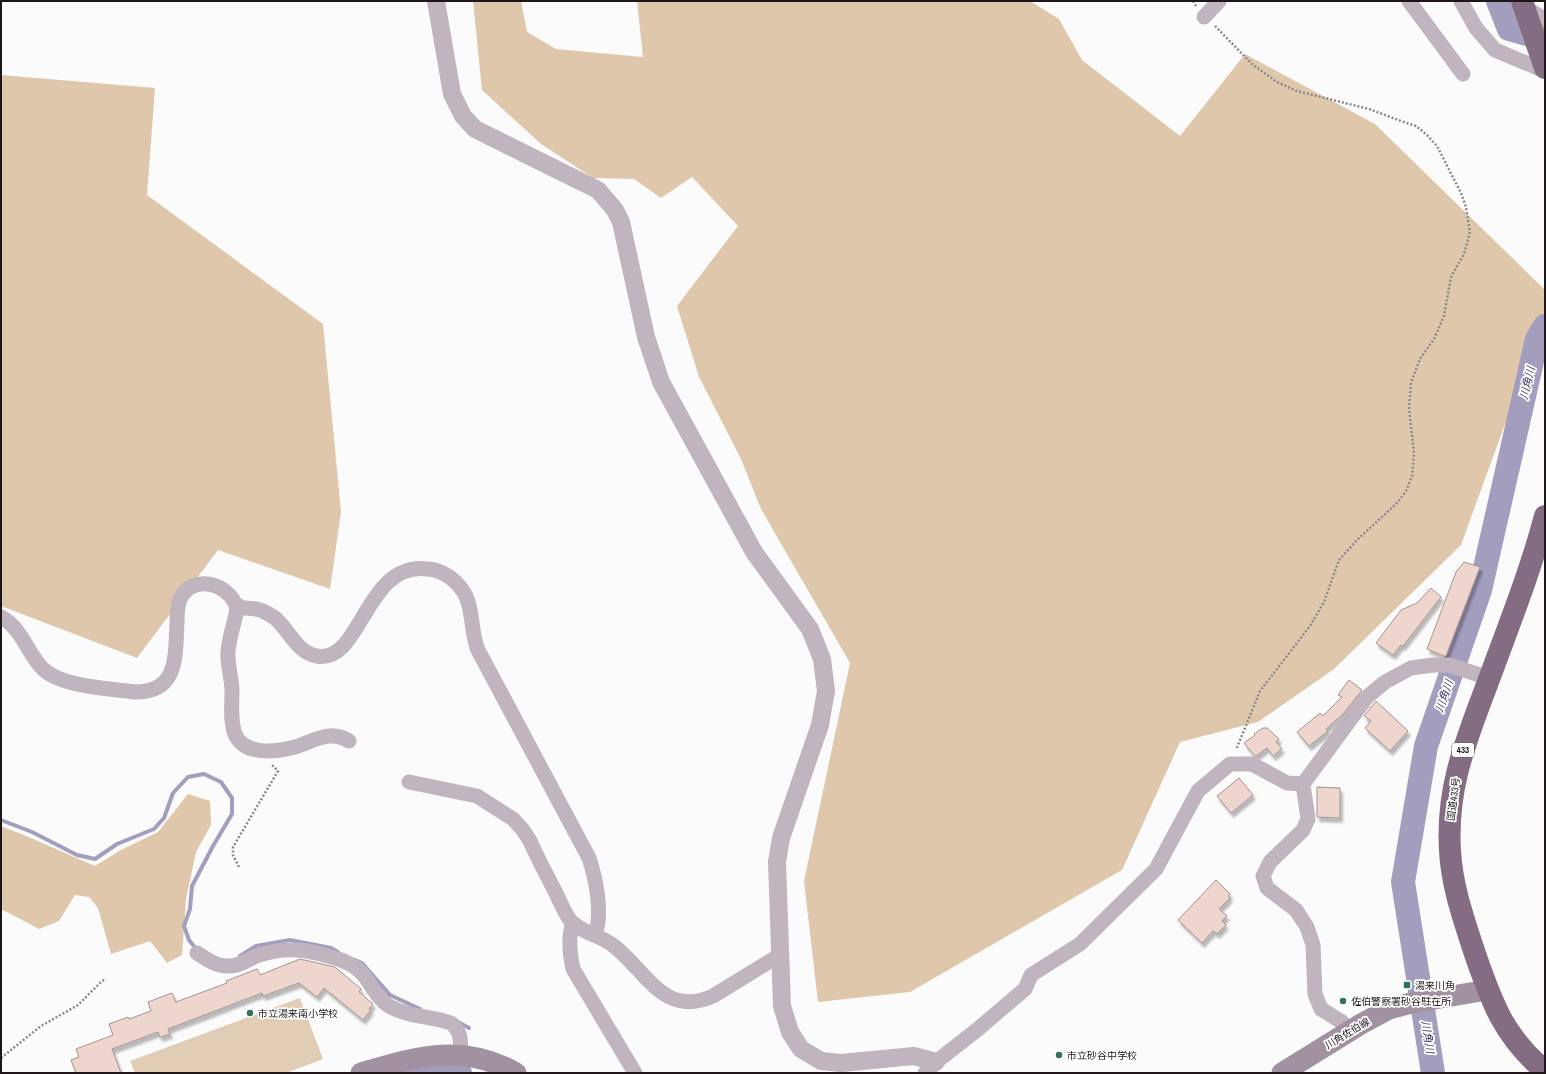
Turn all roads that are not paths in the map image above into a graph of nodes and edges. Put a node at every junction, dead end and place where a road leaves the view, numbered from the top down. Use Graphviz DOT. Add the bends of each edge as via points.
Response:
graph roads {
  1 [pos="436,1"];
  2 [pos="1219,1"];
  3 [pos="1409,1"];
  4 [pos="1461,1"];
  5 [pos="1530,12"];
  6 [pos="1204,17"];
  7 [pos="1543,63"];
  8 [pos="1463,74"];
  9 [pos="1545,516"];
  10 [pos="236,604"];
  11 [pos="1,617"];
  12 [pos="1489,678"];
  13 [pos="350,741"];
  14 [pos="409,782"];
  15 [pos="1303,784"];
  16 [pos="573,923"];
  17 [pos="596,935"];
  18 [pos="197,954"];
  19 [pos="780,955"];
  20 [pos="1488,990"];
  21 [pos="1349,1031"];
  22 [pos="460,1056"];
  23 [pos="931,1068"];
  24 [pos="1545,1071"];
  25 [pos="361,1073"];
  26 [pos="516,1073"];
  27 [pos="635,1073"];
  28 [pos="1282,1073"];
  1 -- 19 [label="street" via="452,94 463,116 475,129 598,190 615,210 621,222 646,337 661,382 754,552 810,629 822,659 826,691 820,725 781,838 777,862"];
  2 -- 6 [label="street"];
  3 -- 8 [label="street"];
  4 -- 7 [label="street" via="1476,28 1495,50"];
  5 -- 7 [label="highway"];
  9 -- 12 [label="highway, 国道433号 / 433" via="1530,571"];
  10 -- 11 [label="street" via="221,588 212,584 202,583 185,592 177,610 173,669 162,685 144,692 70,682 51,675 36,660 16,629"];
  10 -- 13 [label="street" via="228,652 233,723 235,734 242,744 252,750 264,751 285,749 334,735"];
  10 -- 17 [label="street" via="257,609 275,618 307,653 328,656 338,652 345,644 380,590 394,576 413,569 432,569 458,584 468,601 473,636 478,650 589,858 599,909"];
  12 -- 15 [label="street" via="1448,665 1433,665 1411,668 1384,682 1367,697"];
  12 -- 20 [label="highway, 国道433号 / 433" via="1459,761 1450,806 1449,829 1457,897"];
  14 -- 16 [label="street" via="477,796 513,819 530,841"];
  15 -- 21 [label="street" via="1308,819 1304,830 1270,862 1263,876 1267,888 1296,910 1307,927 1313,945 1315,994 1321,1009 1342,1022"];
  15 -- 23 [label="street" via="1287,782 1252,764 1230,764 1198,791 1156,870 1080,944 1031,974 1025,989"];
  16 -- 17 [label="street"];
  16 -- 27 [label="street" via="573,969"];
  17 -- 19 [label="street" via="615,946 668,997 691,1003 713,996"];
  18 -- 22 [label="street" via="219,965 228,966 238,966 258,956 288,949 344,961 361,972 378,996 388,1005 404,1012 451,1023 456,1027 461,1040"];
  19 -- 23 [label="street" via="782,1006 790,1032 801,1049 821,1061 841,1063 914,1056"];
  20 -- 21 [label="main road, 川角佐伯線" via="1420,1001 1389,1009"];
  20 -- 24 [label="highway, 国道433号 / 433" via="1499,1017 1512,1037"];
  21 -- 28 [label="main road, 川角佐伯線"];
  22 -- 25 [label="main road" via="420,1057"];
  22 -- 26 [label="main road" via="498,1064"];
}
